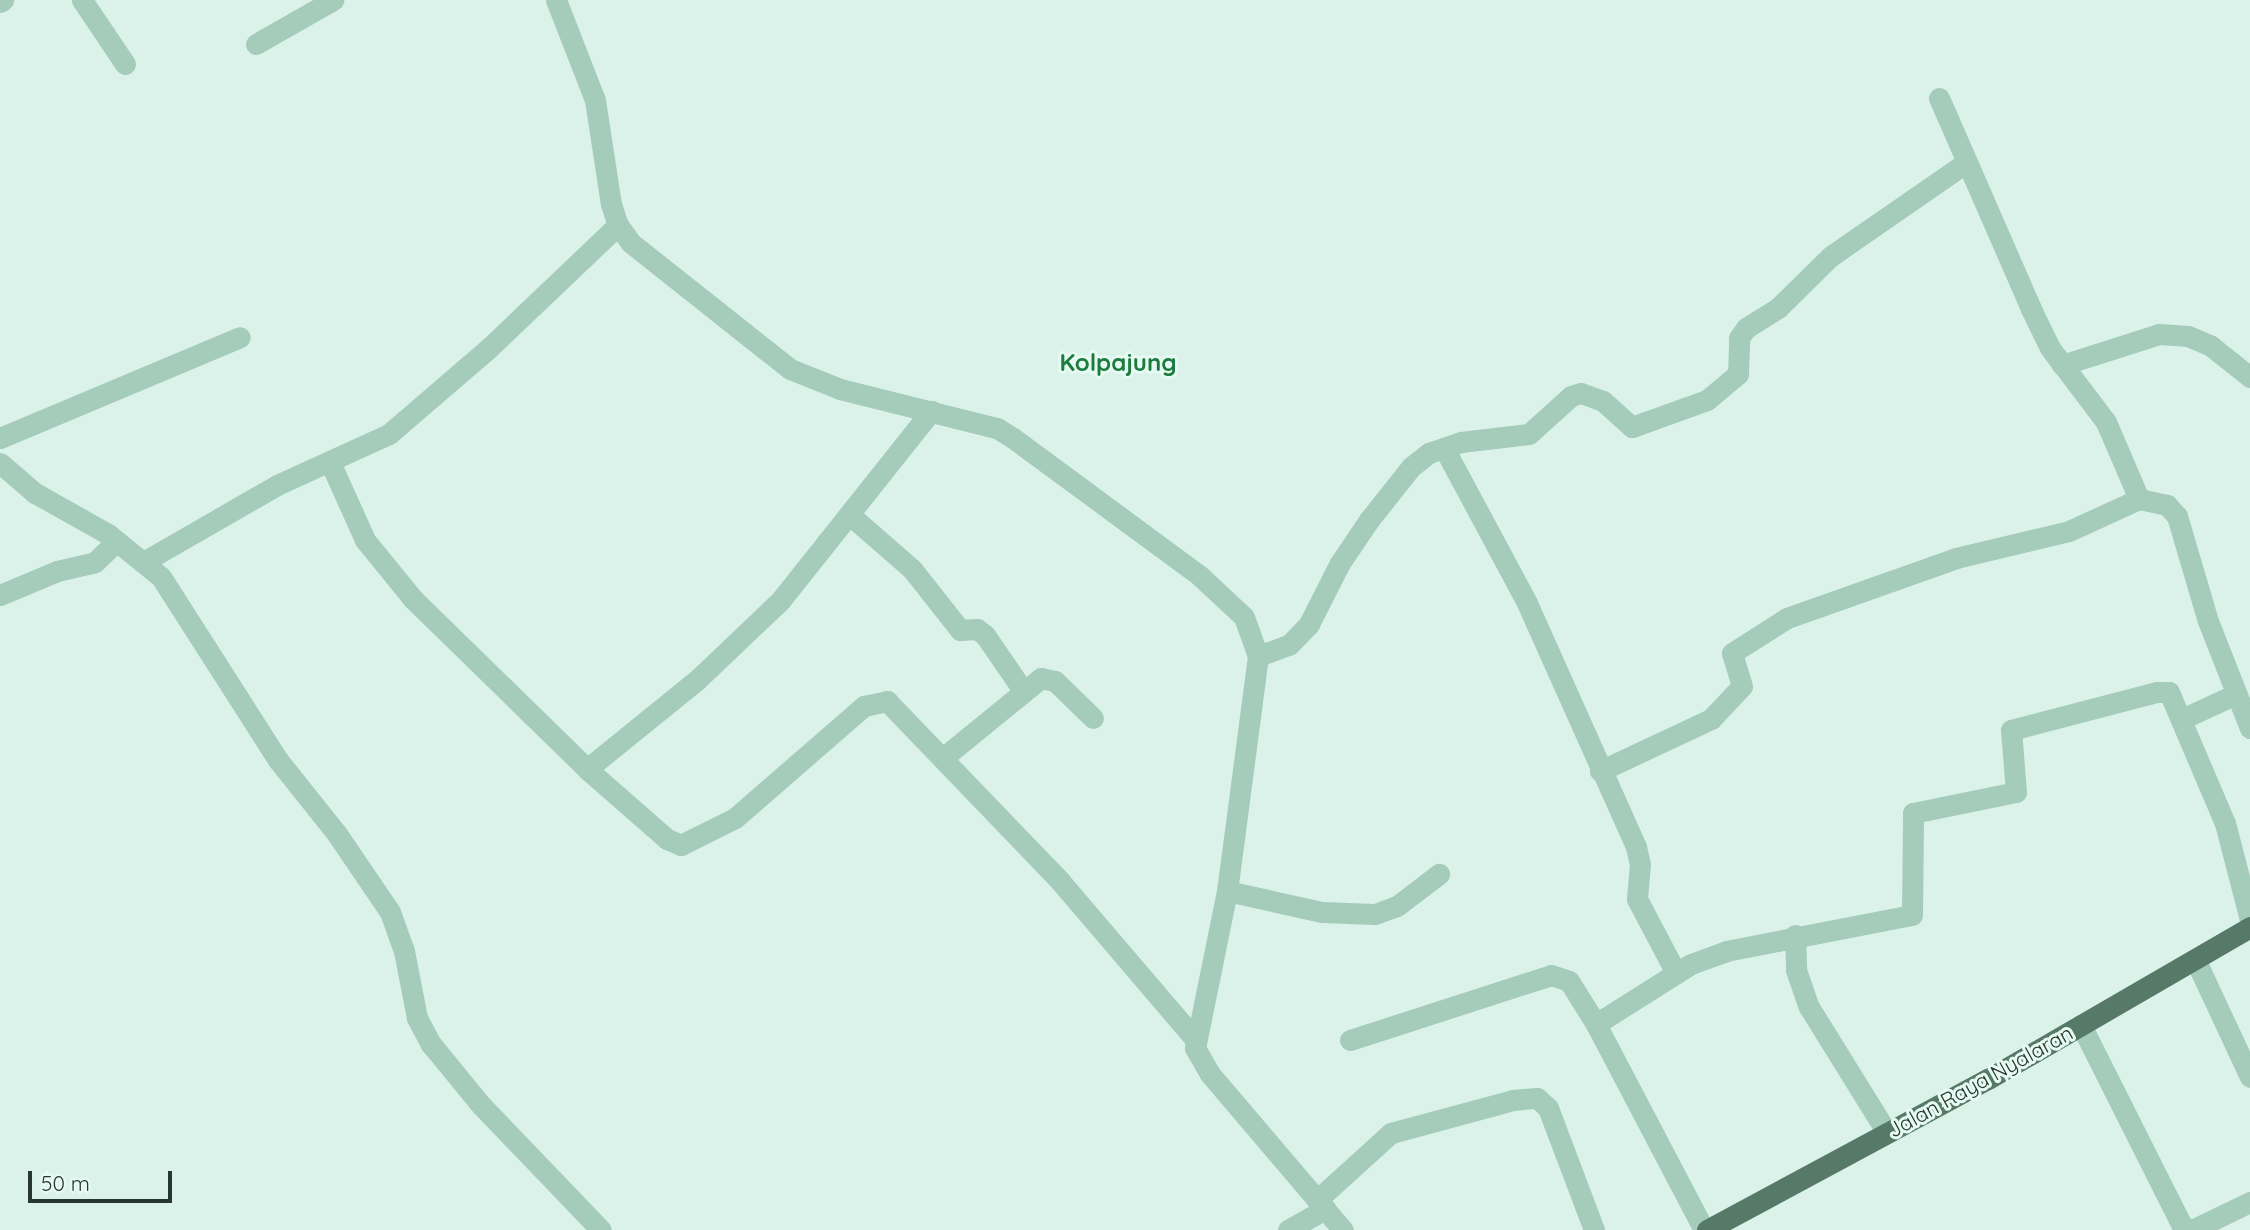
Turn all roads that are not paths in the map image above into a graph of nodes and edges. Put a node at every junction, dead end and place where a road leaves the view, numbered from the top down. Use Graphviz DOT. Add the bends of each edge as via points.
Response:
graph roads {
  1 [pos="82,0"];
  2 [pos="333,0"];
  3 [pos="556,0"];
  4 [pos="256,44"];
  5 [pos="125,64"];
  6 [pos="1939,98"];
  7 [pos="1967,162"];
  8 [pos="618,225"];
  9 [pos="240,337"];
  10 [pos="2062,366"];
  11 [pos="2250,377"];
  12 [pos="932,411"];
  13 [pos="0,438"];
  14 [pos="1444,448"];
  15 [pos="330,462"];
  16 [pos="0,463"];
  17 [pos="2139,499"];
  18 [pos="849,514"];
  19 [pos="117,541"];
  20 [pos="145,561"];
  21 [pos="0,595"];
  22 [pos="1258,656"];
  23 [pos="1022,690"];
  24 [pos="2236,695"];
  25 [pos="1093,718"];
  26 [pos="2182,719"];
  27 [pos="2250,728"];
  28 [pos="944,757"];
  29 [pos="587,769"];
  30 [pos="1600,771"];
  31 [pos="1439,874"];
  32 [pos="1227,891"];
  33 [pos="2250,920"];
  34 [pos="2250,927"];
  35 [pos="1796,935"];
  36 [pos="2195,959"];
  37 [pos="1676,973"];
  38 [pos="1595,1024"];
  39 [pos="2081,1025"];
  40 [pos="1194,1038"];
  41 [pos="1350,1040"];
  42 [pos="2250,1077"];
  43 [pos="1887,1133"];
  44 [pos="2250,1202"];
  45 [pos="1321,1204"];
  46 [pos="601,1230"];
  47 [pos="1288,1230"];
  48 [pos="1343,1230"];
  49 [pos="1594,1230"];
  50 [pos="1705,1230"];
  1 -- 5 [label="street"];
  2 -- 4 [label="street"];
  3 -- 8 [label="street" via="595,100"];
  6 -- 7 [label="street"];
  7 -- 10 [label="street" via="2031,309"];
  7 -- 14 [label="street" via="1824,261 1778,308 1746,328 1739,338 1738,374 1707,400 1632,427 1603,401 1581,393 1571,396 1529,434"];
  8 -- 12 [label="street" via="654,262 790,369 841,389"];
  8 -- 15 [label="street" via="418,412 389,434"];
  9 -- 13 [label="street"];
  10 -- 11 [label="street" via="2160,334 2211,346"];
  10 -- 17 [label="street" via="2106,422"];
  12 -- 18 [label="street"];
  12 -- 22 [label="street" via="997,428 1075,482 1230,602 1249,626"];
  14 -- 22 [label="street" via="1411,467 1369,520 1308,624 1289,645"];
  14 -- 30 [label="street" via="1527,603"];
  15 -- 20 [label="street" via="277,485"];
  15 -- 29 [label="street" via="348,509 381,562"];
  16 -- 19 [label="street" via="35,493"];
  17 -- 24 [label="street" via="2167,505 2177,516"];
  17 -- 30 [label="street" via="2069,531 1956,558 1787,618 1732,653 1742,686 1711,719"];
  18 -- 23 [label="street" via="912,569 960,630 977,629 985,635"];
  18 -- 29 [label="street" via="780,601 737,643"];
  19 -- 20 [label="street"];
  19 -- 21 [label="street" via="94,562 57,571"];
  20 -- 46 [label="street" via="176,599 278,760 337,834 390,912 404,951 417,1018 431,1044 481,1105"];
  22 -- 32 [label="street"];
  23 -- 25 [label="street" via="1049,677"];
  23 -- 28 [label="street"];
  24 -- 26 [label="street"];
  24 -- 27 [label="street"];
  26 -- 33 [label="street" via="2225,822"];
  26 -- 35 [label="street" via="2165,691 2011,730 2017,792 1913,813 1912,915"];
  28 -- 29 [label="street" via="887,701 876,700 735,818 681,845 667,839"];
  28 -- 40 [label="street" via="1060,881"];
  30 -- 37 [label="street" via="1639,856 1640,907"];
  31 -- 32 [label="street" via="1397,906 1375,914 1322,912"];
  32 -- 40 [label="street"];
  34 -- 36 [label="main road, Jalan Raya Nyalaran"];
  35 -- 37 [label="street" via="1726,951"];
  35 -- 43 [label="street" via="1796,970 1805,998"];
  36 -- 39 [label="main road, Jalan Raya Nyalaran"];
  36 -- 42 [label="street"];
  37 -- 38 [label="street"];
  38 -- 41 [label="street" via="1569,981 1552,975"];
  38 -- 50 [label="street"];
  39 -- 43 [label="main road, Jalan Raya Nyalaran"];
  39 -- 44 [label="street" via="2182,1226 2192,1230"];
  40 -- 45 [label="street" via="1210,1074"];
  43 -- 50 [label="main road, Jalan Raya Nyalaran"];
  45 -- 47 [label="street"];
  45 -- 48 [label="street"];
  45 -- 49 [label="street" via="1391,1133 1537,1098 1548,1108"];
}
